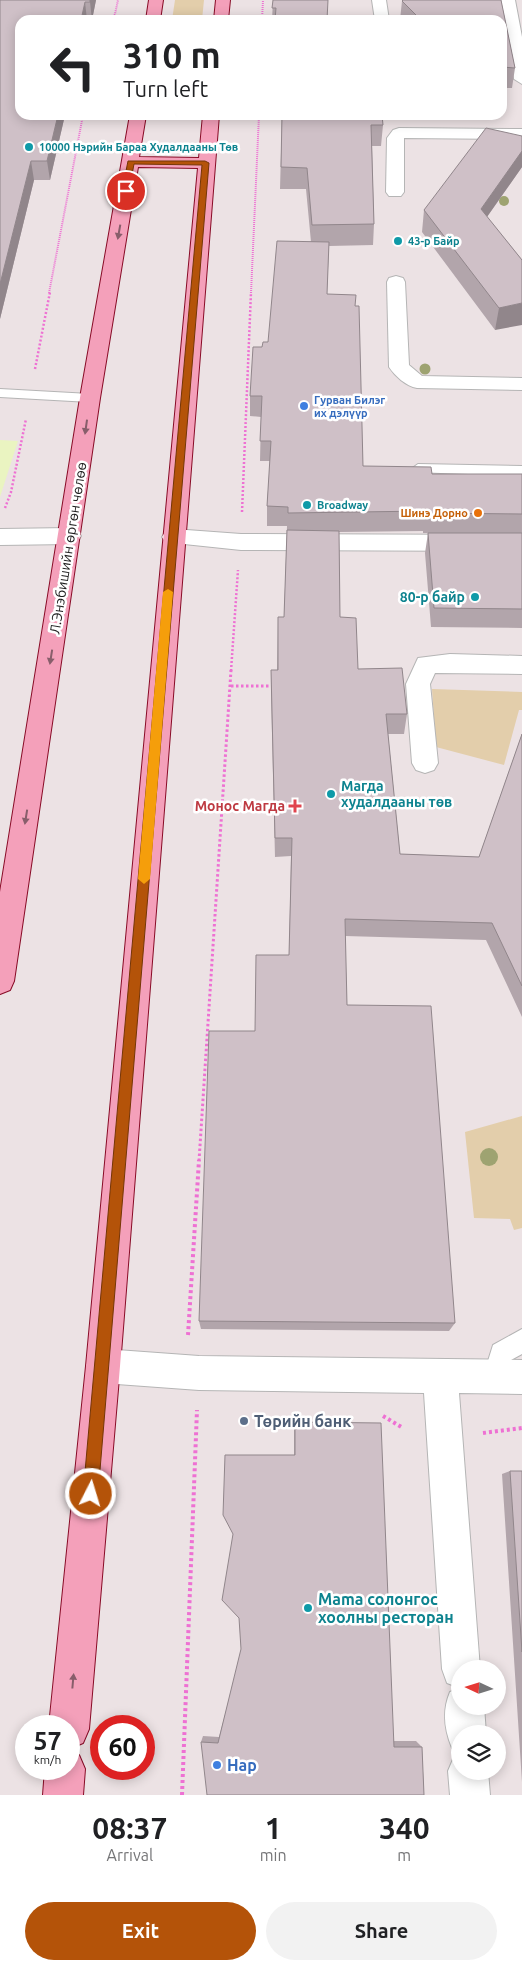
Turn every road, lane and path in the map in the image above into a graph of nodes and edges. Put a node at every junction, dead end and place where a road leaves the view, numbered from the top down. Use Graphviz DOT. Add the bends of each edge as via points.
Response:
graph roads {
  1 [pos="118,0"];
  2 [pos="156,0"];
  3 [pos="222,0"];
  4 [pos="262,0"];
  5 [pos="379,0"];
  6 [pos="508,0"];
  7 [pos="114,15"];
  8 [pos="154,15"];
  9 [pos="221,15"];
  10 [pos="262,15"];
  11 [pos="381,15"];
  12 [pos="507,58"];
  13 [pos="520,58"];
  14 [pos="522,79"];
  15 [pos="82,120"];
  16 [pos="137,120"];
  17 [pos="210,120"];
  18 [pos="259,120"];
  19 [pos="392,120"];
  20 [pos="399,133"];
  21 [pos="522,134"];
  22 [pos="130,162"];
  23 [pos="205,163"];
  24 [pos="395,192"];
  25 [pos="396,282"];
  26 [pos="522,384"];
  27 [pos="0,393"];
  28 [pos="30,395"];
  29 [pos="90,398"];
  30 [pos="418,469"];
  31 [pos="522,471"];
  32 [pos="3,515"];
  33 [pos="70,536"];
  34 [pos="0,537"];
  35 [pos="173,537"];
  36 [pos="241,542"];
  37 [pos="522,543"];
  38 [pos="522,665"];
  39 [pos="231,686"];
  40 [pos="278,686"];
  41 [pos="425,763"];
  42 [pos="0,981"];
  43 [pos="188,1335"];
  44 [pos="522,1340"];
  45 [pos="103,1366"];
  46 [pos="440,1376"];
  47 [pos="509,1377"];
  48 [pos="197,1410"];
  49 [pos="522,1428"];
  50 [pos="478,1434"];
  51 [pos="460,1660"];
  52 [pos="70,1715"];
  53 [pos="64,1780"];
  54 [pos="469,1780"];
  55 [pos="63,1795"];
  56 [pos="182,1795"];
  57 [pos="470,1795"];
  1 -- 7 [label="path"];
  2 -- 8 [label="main road"];
  3 -- 9 [label="main road"];
  4 -- 10 [label="path"];
  5 -- 11 [label="street"];
  6 -- 13 [label="street"];
  12 -- 13 [label="street"];
  13 -- 14 [label="street"];
  15 -- 28 [label="path"];
  16 -- 22 [label="main road, Л.Энэбишийн өргөн чөлөө"];
  17 -- 23 [label="main road"];
  18 -- 36 [label="path"];
  19 -- 20 [label="street"];
  20 -- 21 [label="street"];
  20 -- 24 [label="street" via="395,138"];
  22 -- 23 [label="main road"];
  22 -- 29 [label="main road, Л.Энэбишийн өргөн чөлөө, one-way"];
  23 -- 35 [label="main road"];
  25 -- 26 [label="street" via="399,367 417,382"];
  27 -- 28 [label="lane"];
  28 -- 29 [label="lane"];
  28 -- 32 [label="path" via="11,492"];
  29 -- 33 [label="main road, Л.Энэбишийн өргөн чөлөө, one-way"];
  30 -- 31 [label="lane"];
  33 -- 34 [label="street"];
  33 -- 42 [label="main road, Л.Энэбишийн өргөн чөлөө, one-way"];
  35 -- 36 [label="street"];
  35 -- 45 [label="main road"];
  36 -- 37 [label="street"];
  36 -- 39 [label="path"];
  38 -- 41 [label="street" via="427,664 418,684"];
  39 -- 40 [label="path"];
  39 -- 43 [label="path"];
  44 -- 47 [label="lane" via="501,1354"];
  45 -- 46 [label="street" via="199,1373"];
  52 -- 45 [label="main road, one-way"];
  46 -- 47 [label="street"];
  46 -- 51 [label="street"];
  48 -- 56 [label="path"];
  49 -- 50 [label="path"];
  53 -- 55 [label="main road"];
  54 -- 57 [label="street"];
}
